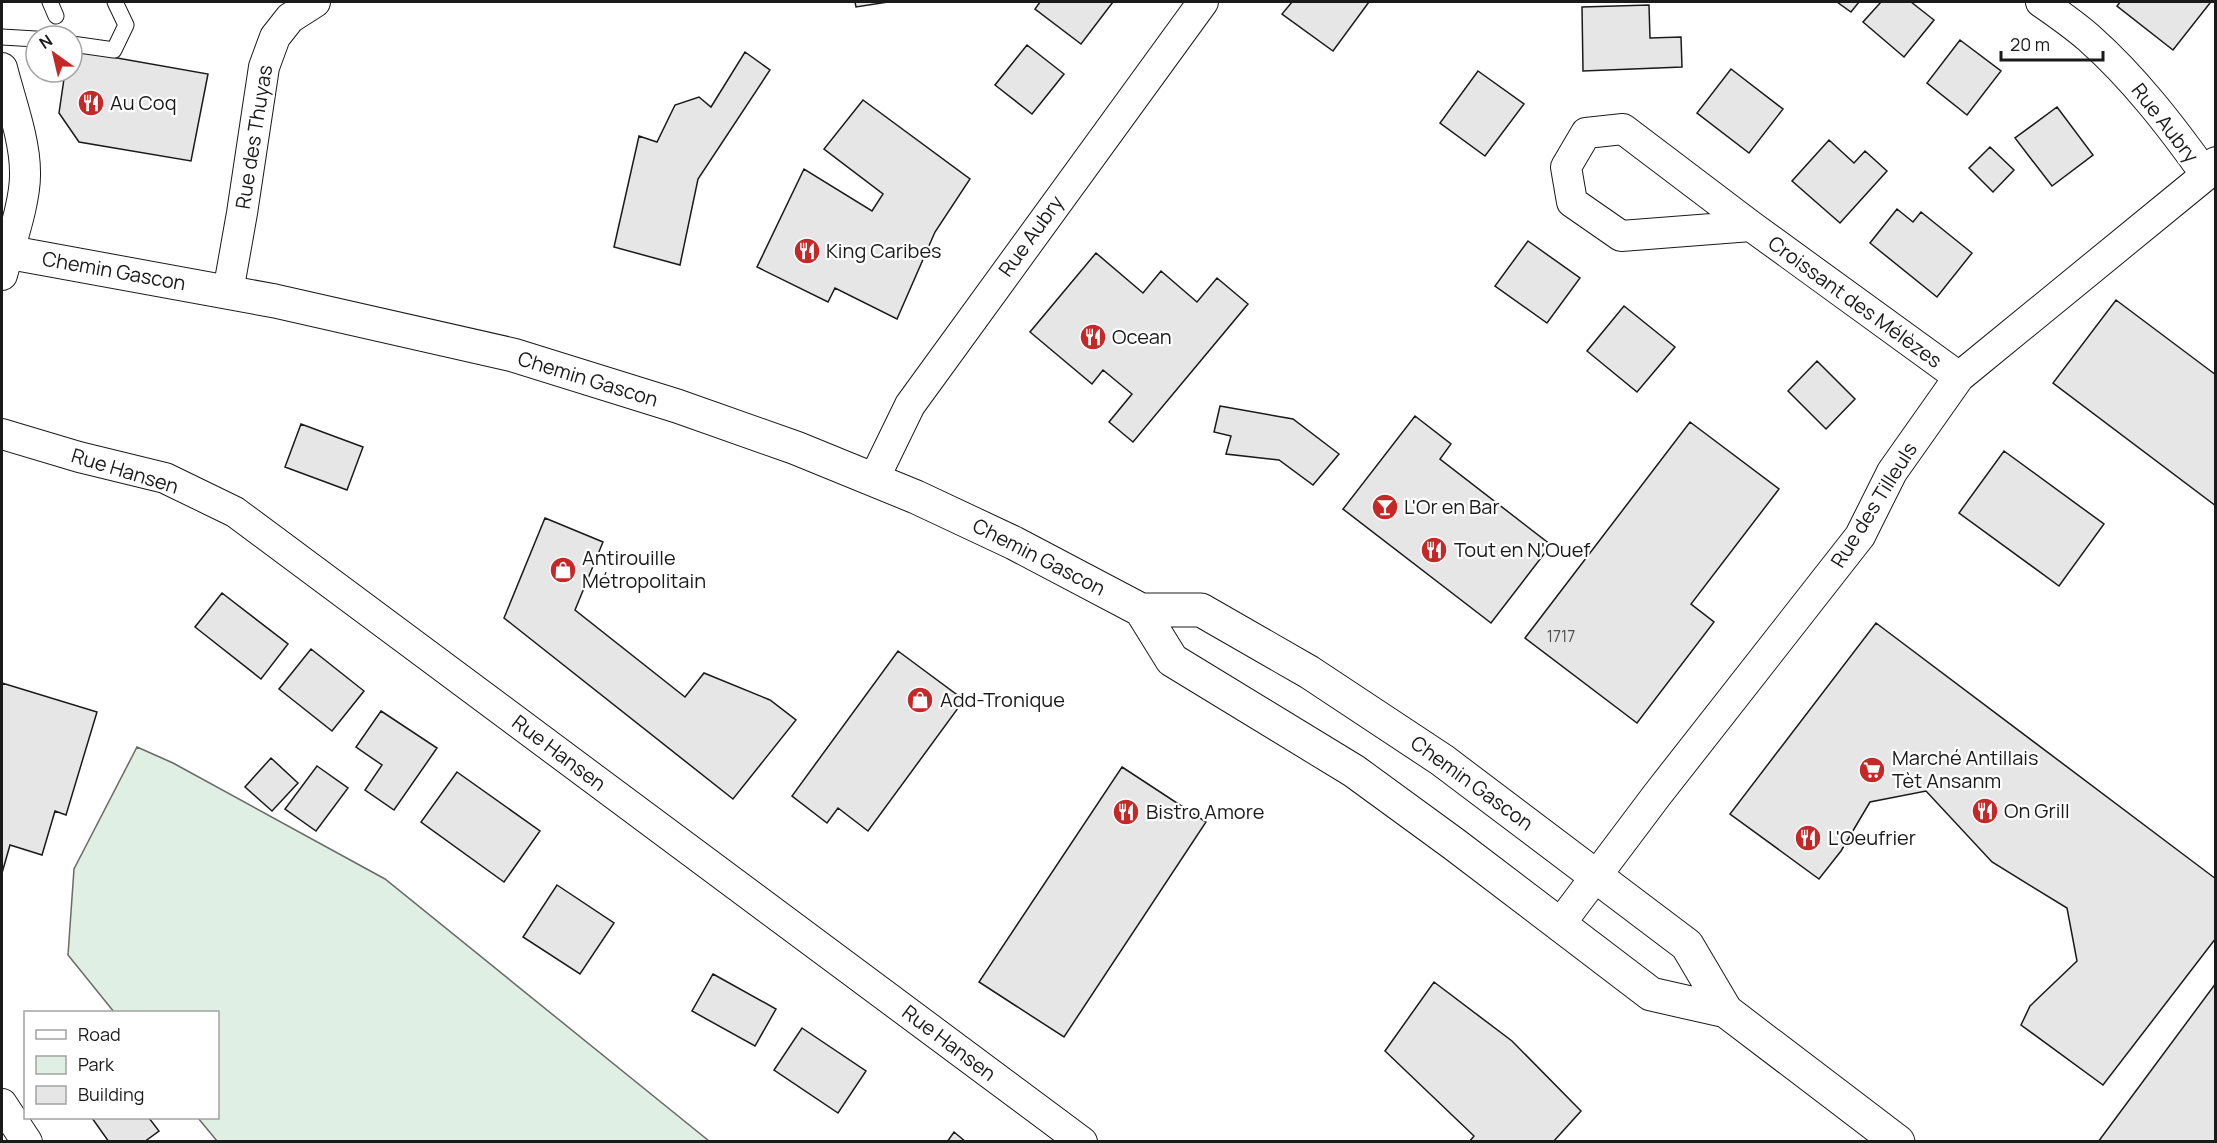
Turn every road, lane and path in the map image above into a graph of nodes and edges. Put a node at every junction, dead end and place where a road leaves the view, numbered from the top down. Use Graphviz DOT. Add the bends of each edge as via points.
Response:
graph roads {
  1 [pos="50,2"];
  2 [pos="115,2"];
  3 [pos="315,2"];
  4 [pos="1203,2"];
  5 [pos="2041,2"];
  6 [pos="56,16"];
  7 [pos="2,37"];
  8 [pos="24,38"];
  9 [pos="84,46"];
  10 [pos="2,73"];
  11 [pos="2211,168"];
  12 [pos="1751,226"];
  13 [pos="4,259"];
  14 [pos="228,292"];
  15 [pos="1959,377"];
  16 [pos="2,434"];
  17 [pos="874,479"];
  18 [pos="1141,610"];
  19 [pos="1597,875"];
  20 [pos="1560,924"];
  21 [pos="1726,1011"];
  22 [pos="2,1104"];
  23 [pos="27,1142"];
  24 [pos="1082,1142"];
  25 [pos="1898,1142"];
  1 -- 6 [label="lane"];
  2 -- 9 [label="lane" via="126,25 114,50"];
  3 -- 14 [label="street, Rue des Thuyas" via="290,18 269,50"];
  4 -- 17 [label="street, Rue Aubry" via="910,405"];
  5 -- 11 [label="street, Rue Aubry" via="2088,37"];
  7 -- 8 [label="lane"];
  10 -- 13 [label="street" via="26,175"];
  11 -- 15 [label="street, Rue des Tilleuls"];
  12 -- 12 [label="street, Croissant des Mélèzes" via="1623,129 1586,133 1566,167 1572,202 1621,236"];
  12 -- 15 [label="street, Croissant des Mélèzes"];
  13 -- 14 [label="main road, Chemin Gascon"];
  14 -- 17 [label="main road, Chemin Gascon" via="394,327 573,373 677,406"];
  15 -- 19 [label="street, Rue des Tilleuls" via="1892,472 1860,536"];
  16 -- 24 [label="street, Rue Hansen" via="165,478 235,512"];
  17 -- 18 [label="main road, Chemin Gascon" via="1014,543"];
  18 -- 19 [label="main road, Chemin Gascon" via="1201,610 1259,642 1443,760"];
  18 -- 20 [label="main road, Chemin Gascon" via="1172,660 1354,771"];
  19 -- 20 [label="street, Rue des Tilleuls"];
  19 -- 21 [label="main road, Chemin Gascon" via="1687,945"];
  20 -- 21 [label="main road, Chemin Gascon" via="1651,993"];
  21 -- 25 [label="main road, Chemin Gascon"];
  22 -- 23 [label="street"];
}
